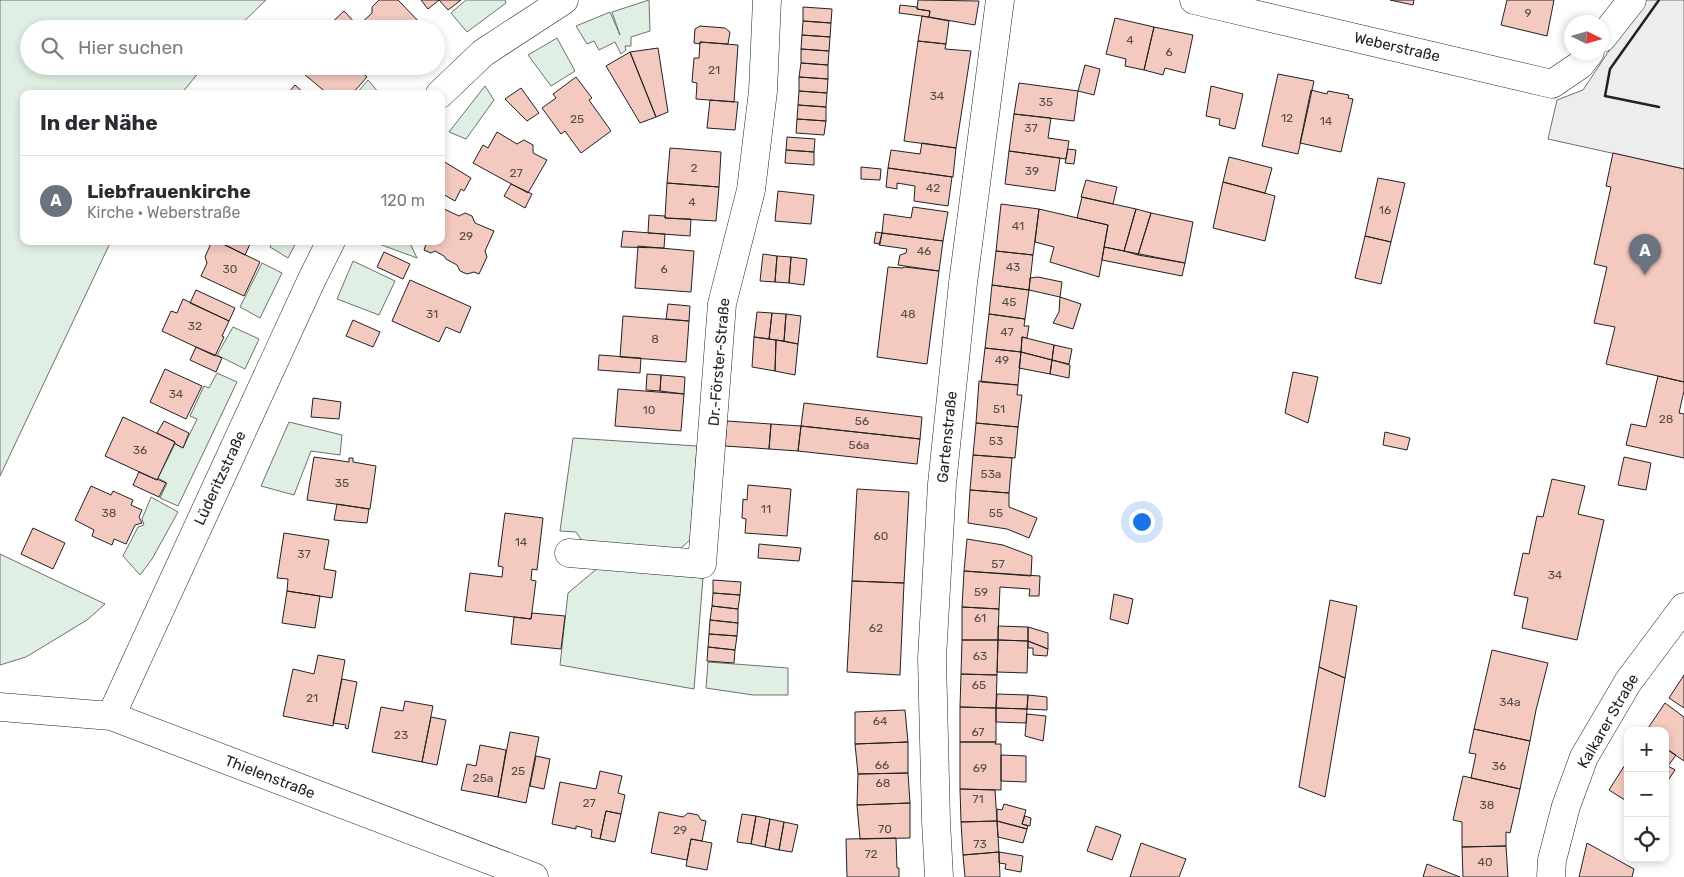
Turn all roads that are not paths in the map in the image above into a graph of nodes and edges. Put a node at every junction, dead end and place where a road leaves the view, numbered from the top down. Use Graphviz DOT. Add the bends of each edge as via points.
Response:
graph roads {
  1 [pos="564,0"];
  2 [pos="767,0"];
  3 [pos="1000,0"];
  4 [pos="1194,0"];
  5 [pos="1632,0"];
  6 [pos="1609,29"];
  7 [pos="1583,60"];
  8 [pos="444,90"];
  9 [pos="329,245"];
  10 [pos="569,553"];
  11 [pos="1684,607"];
  12 [pos="0,707"];
  13 [pos="111,716"];
  14 [pos="534,877"];
  15 [pos="939,877"];
  16 [pos="1551,877"];
  1 -- 8 [label="street" via="483,53"];
  2 -- 10 [label="street, Dr.-Förster-Straße" via="763,91 751,190 722,304 702,564"];
  3 -- 15 [label="street, Gartenstraße" via="962,283 942,484 932,658"];
  4 -- 7 [label="street, Weberstraße" via="1552,84"];
  5 -- 6 [label="street"];
  9 -- 13 [label="street, Lüderitzstraße"];
  11 -- 16 [label="street, Kalkarer Straße" via="1628,682 1584,757 1566,806 1552,860"];
  12 -- 13 [label="street, Thielenstraße"];
  13 -- 14 [label="street, Thielenstraße"];
}
